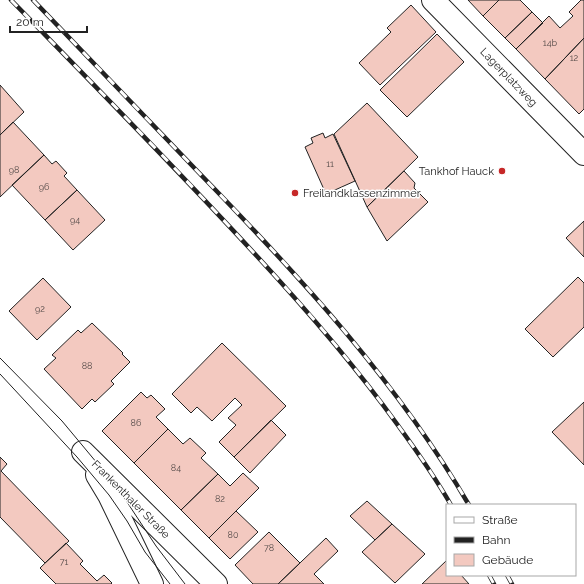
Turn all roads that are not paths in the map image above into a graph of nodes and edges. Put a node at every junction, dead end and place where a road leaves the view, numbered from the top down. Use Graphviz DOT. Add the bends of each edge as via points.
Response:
graph roads {
  1 [pos="433,0"];
  2 [pos="584,154"];
  3 [pos="152,584"];
  4 [pos="216,584"];
  1 -- 2 [label="street, Lagerplatzweg"];
  3 -- 4 [label="street, Frankenthaler Straße" via="109,495 83,452"];
}
